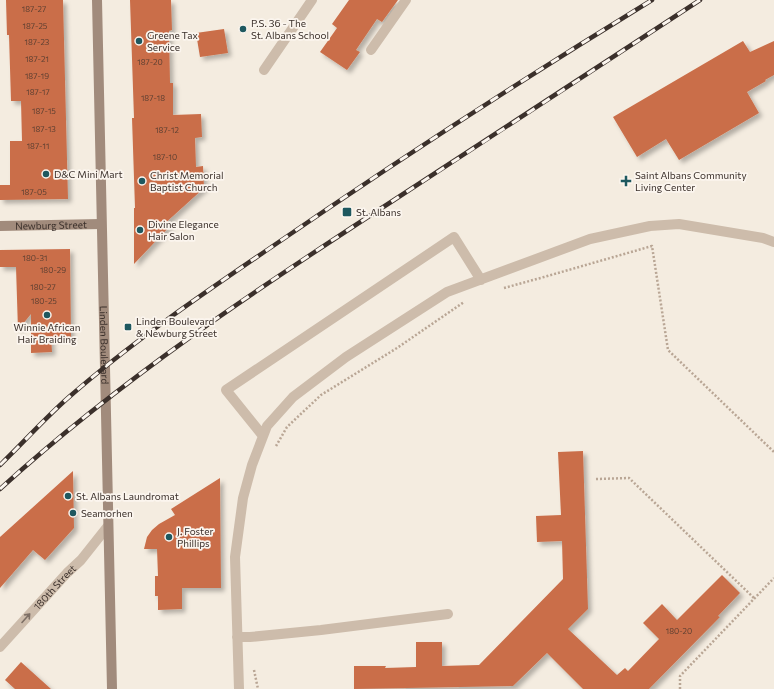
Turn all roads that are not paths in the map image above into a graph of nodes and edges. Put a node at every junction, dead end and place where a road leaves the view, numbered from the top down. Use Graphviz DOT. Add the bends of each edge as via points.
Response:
graph roads {
  1 [pos="97,0"];
  2 [pos="312,0"];
  3 [pos="406,0"];
  4 [pos="371,50"];
  5 [pos="264,70"];
  6 [pos="101,224"];
  7 [pos="0,226"];
  8 [pos="774,242"];
  9 [pos="482,280"];
  10 [pos="263,436"];
  11 [pos="108,526"];
  12 [pos="448,614"];
  13 [pos="237,637"];
  14 [pos="0,647"];
  15 [pos="112,689"];
  16 [pos="239,689"];
  1 -- 6 [label="main road, Linden Boulevard"];
  2 -- 5 [label="street"];
  3 -- 4 [label="street"];
  6 -- 7 [label="main road, Newburg Street"];
  6 -- 11 [label="main road, Linden Boulevard"];
  8 -- 9 [label="street" via="678,224 650,226 590,239"];
  9 -- 10 [label="street" via="447,292 346,357 293,397 268,426"];
  9 -- 10 [label="street" via="454,238 226,390"];
  10 -- 13 [label="street" via="243,498 235,558"];
  14 -- 11 [label="street, 180th Street, one-way" via="81,560"];
  11 -- 15 [label="main road, Linden Boulevard"];
  12 -- 13 [label="street" via="321,630"];
  13 -- 16 [label="street"];
}
